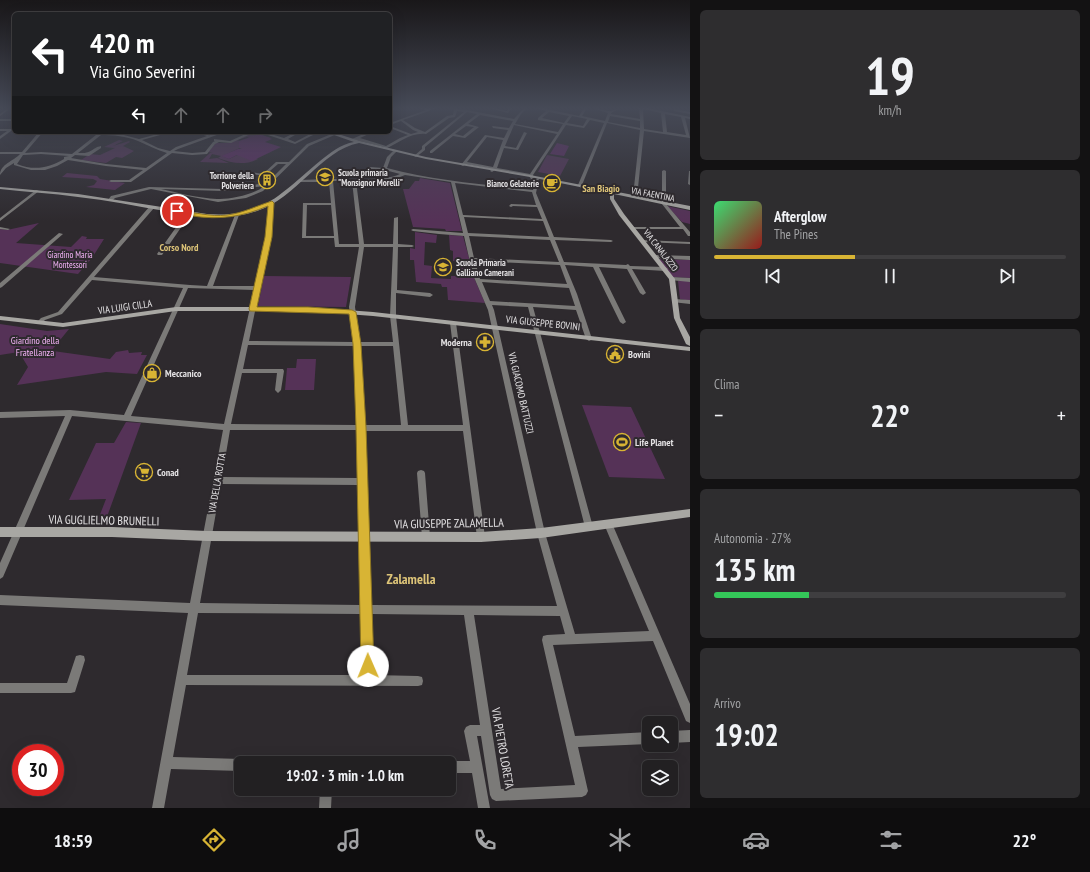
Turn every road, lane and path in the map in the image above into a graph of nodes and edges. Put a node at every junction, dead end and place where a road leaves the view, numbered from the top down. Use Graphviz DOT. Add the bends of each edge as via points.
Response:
graph roads {
  1 [pos="29,146"];
  2 [pos="87,146"];
  3 [pos="149,146"];
  4 [pos="183,146"];
  5 [pos="212,146"];
  6 [pos="307,146"];
  7 [pos="344,146"];
  8 [pos="377,146"];
  9 [pos="390,146"];
  10 [pos="426,146"];
  11 [pos="440,146"];
  12 [pos="478,146"];
  13 [pos="519,146"];
  14 [pos="551,146"];
  15 [pos="596,146"];
  16 [pos="641,146"];
  17 [pos="100,147"];
  18 [pos="504,147"];
  19 [pos="386,148"];
  20 [pos="170,152"];
  21 [pos="393,152"];
  22 [pos="0,153"];
  23 [pos="22,153"];
  24 [pos="73,154"];
  25 [pos="430,154"];
  26 [pos="88,155"];
  27 [pos="416,156"];
  28 [pos="66,158"];
  29 [pos="18,159"];
  30 [pos="80,160"];
  31 [pos="290,163"];
  32 [pos="464,164"];
  33 [pos="370,168"];
  34 [pos="146,169"];
  35 [pos="385,169"];
  36 [pos="494,170"];
  37 [pos="664,171"];
  38 [pos="690,172"];
  39 [pos="250,173"];
  40 [pos="0,174"];
  41 [pos="404,174"];
  42 [pos="531,176"];
  43 [pos="331,179"];
  44 [pos="354,179"];
  45 [pos="538,179"];
  46 [pos="111,181"];
  47 [pos="300,181"];
  48 [pos="556,181"];
  49 [pos="453,182"];
  50 [pos="270,184"];
  51 [pos="690,184"];
  52 [pos="580,186"];
  53 [pos="0,189"];
  54 [pos="153,189"];
  55 [pos="37,191"];
  56 [pos="534,191"];
  57 [pos="612,193"];
  58 [pos="635,197"];
  59 [pos="110,200"];
  60 [pos="272,203"];
  61 [pos="664,203"];
  62 [pos="333,204"];
  63 [pos="511,206"];
  64 [pos="538,206"];
  65 [pos="152,207"];
  66 [pos="690,209"];
  67 [pos="189,213"];
  68 [pos="237,215"];
  69 [pos="462,216"];
  70 [pos="396,218"];
  71 [pos="0,220"];
  72 [pos="543,220"];
  73 [pos="0,228"];
  74 [pos="632,228"];
  75 [pos="684,228"];
  76 [pos="8,229"];
  77 [pos="413,230"];
  78 [pos="61,234"];
  79 [pos="466,234"];
  80 [pos="690,236"];
  81 [pos="336,237"];
  82 [pos="551,238"];
  83 [pos="611,241"];
  84 [pos="644,241"];
  85 [pos="690,243"];
  86 [pos="362,245"];
  87 [pos="395,246"];
  88 [pos="412,246"];
  89 [pos="167,254"];
  90 [pos="656,257"];
  91 [pos="690,258"];
  92 [pos="472,259"];
  93 [pos="561,263"];
  94 [pos="595,265"];
  95 [pos="628,266"];
  96 [pos="665,269"];
  97 [pos="91,278"];
  98 [pos="672,279"];
  99 [pos="478,280"];
  100 [pos="690,280"];
  101 [pos="0,286"];
  102 [pos="570,286"];
  103 [pos="186,287"];
  104 [pos="209,288"];
  105 [pos="257,288"];
  106 [pos="393,291"];
  107 [pos="643,293"];
  108 [pos="430,295"];
  109 [pos="674,301"];
  110 [pos="488,302"];
  111 [pos="690,302"];
  112 [pos="530,305"];
  113 [pos="578,308"];
  114 [pos="176,309"];
  115 [pos="253,309"];
  116 [pos="352,312"];
  117 [pos="393,316"];
  118 [pos="0,318"];
  119 [pos="623,322"];
  120 [pos="39,323"];
  121 [pos="453,323"];
  122 [pos="495,328"];
  123 [pos="538,333"];
  124 [pos="589,339"];
  125 [pos="246,343"];
  126 [pos="357,344"];
  127 [pos="396,344"];
  128 [pos="690,344"];
  129 [pos="690,349"];
  130 [pos="240,371"];
  131 [pos="278,390"];
  132 [pos="70,413"];
  133 [pos="0,415"];
  134 [pos="126,418"];
  135 [pos="227,427"];
  136 [pos="361,427"];
  137 [pos="405,428"];
  138 [pos="466,428"];
  139 [pos="421,473"];
  140 [pos="218,480"];
  141 [pos="362,482"];
  142 [pos="690,514"];
  143 [pos="608,524"];
  144 [pos="590,527"];
  145 [pos="18,531"];
  146 [pos="0,532"];
  147 [pos="541,533"];
  148 [pos="207,536"];
  149 [pos="363,537"];
  150 [pos="426,537"];
  151 [pos="481,537"];
  152 [pos="0,574"];
  153 [pos="0,600"];
  154 [pos="193,608"];
  155 [pos="366,610"];
  156 [pos="468,610"];
  157 [pos="563,611"];
  158 [pos="656,636"];
  159 [pos="571,640"];
  160 [pos="80,660"];
  161 [pos="181,680"];
  162 [pos="368,681"];
  163 [pos="418,681"];
  164 [pos="0,688"];
  165 [pos="690,717"];
  166 [pos="486,730"];
  167 [pos="690,736"];
  168 [pos="678,737"];
  169 [pos="642,738"];
  170 [pos="570,742"];
  171 [pos="167,764"];
  172 [pos="234,765"];
  173 [pos="456,767"];
  174 [pos="477,767"];
  175 [pos="326,796"];
  176 [pos="158,808"];
  177 [pos="325,808"];
  178 [pos="484,808"];
  1 -- 23 [label="street"];
  2 -- 24 [label="street"];
  3 -- 20 [label="street"];
  4 -- 20 [label="street"];
  5 -- 20 [label="street" via="206,153"];
  6 -- 31 [label="street"];
  7 -- 47 [label="street"];
  8 -- 19 [label="street"];
  9 -- 19 [label="street"];
  10 -- 27 [label="street"];
  11 -- 25 [label="street"];
  12 -- 32 [label="street"];
  13 -- 18 [label="street" via="517,149"];
  14 -- 42 [label="street"];
  15 -- 52 [label="street"];
  16 -- 58 [label="street"];
  17 -- 26 [label="street"];
  18 -- 36 [label="street"];
  19 -- 21 [label="street"];
  20 -- 34 [label="street"];
  21 -- 27 [label="street"];
  21 -- 35 [label="street"];
  22 -- 23 [label="street"];
  23 -- 24 [label="street"];
  23 -- 29 [label="street"];
  24 -- 26 [label="street"];
  24 -- 28 [label="street"];
  26 -- 30 [label="street"];
  27 -- 32 [label="street"];
  28 -- 29 [label="street" via="46,169 16,166 14,163"];
  28 -- 30 [label="street"];
  29 -- 40 [label="street"];
  30 -- 34 [label="street" via="106,166"];
  31 -- 39 [label="street" via="277,164 264,175"];
  31 -- 50 [label="street"];
  32 -- 36 [label="street"];
  32 -- 36 [label="street"];
  33 -- 35 [label="street"];
  34 -- 46 [label="street" via="130,181"];
  35 -- 41 [label="street"];
  36 -- 42 [label="street"];
  37 -- 61 [label="street"];
  38 -- 51 [label="street"];
  41 -- 44 [label="street" via="386,179"];
  41 -- 49 [label="street"];
  42 -- 45 [label="street"];
  42 -- 48 [label="street"];
  43 -- 44 [label="street"];
  43 -- 47 [label="street"];
  43 -- 62 [label="street"];
  44 -- 86 [label="street"];
  45 -- 48 [label="street"];
  45 -- 52 [label="street"];
  45 -- 56 [label="street"];
  47 -- 60 [label="street"];
  48 -- 52 [label="street"];
  49 -- 56 [label="street"];
  49 -- 69 [label="street, VIA GIACOMO BATTUZZI"];
  50 -- 54 [label="street" via="223,190"];
  50 -- 54 [label="street" via="244,197 218,201"];
  52 -- 57 [label="street"];
  52 -- 57 [label="street"];
  53 -- 55 [label="street"];
  54 -- 59 [label="street" via="113,197"];
  55 -- 59 [label="street"];
  55 -- 71 [label="street"];
  56 -- 64 [label="street"];
  57 -- 58 [label="street"];
  57 -- 61 [label="street, VIA FAENTINA"];
  57 -- 74 [label="street, VIA CANALAZZO" via="616,206"];
  58 -- 61 [label="street"];
  59 -- 65 [label="street"];
  60 -- 68 [label="street"];
  60 -- 105 [label="street, VIA DELLA ROTTA"];
  61 -- 66 [label="street, VIA FAENTINA"];
  61 -- 75 [label="street"];
  62 -- 81 [label="street"];
  62 -- 81 [label="street" via="305,204 304,237"];
  63 -- 64 [label="street"];
  64 -- 72 [label="street"];
  65 -- 67 [label="street"];
  65 -- 97 [label="street"];
  67 -- 68 [label="street" via="215,217"];
  67 -- 89 [label="street" via="160,254"];
  68 -- 104 [label="street"];
  69 -- 72 [label="street"];
  69 -- 79 [label="street, VIA GIACOMO BATTUZZI"];
  70 -- 87 [label="street"];
  72 -- 82 [label="street"];
  73 -- 76 [label="street"];
  74 -- 75 [label="street"];
  74 -- 84 [label="street, VIA CANALAZZO"];
  75 -- 80 [label="street"];
  77 -- 79 [label="street"];
  78 -- 101 [label="street"];
  79 -- 82 [label="street"];
  79 -- 92 [label="street, VIA GIACOMO BATTUZZI"];
  81 -- 86 [label="street" via="336,246"];
  82 -- 83 [label="street"];
  82 -- 93 [label="street"];
  84 -- 85 [label="street"];
  84 -- 90 [label="street, VIA CANALAZZO"];
  86 -- 87 [label="street"];
  86 -- 116 [label="street"];
  87 -- 88 [label="street"];
  87 -- 106 [label="street"];
  90 -- 91 [label="street"];
  90 -- 96 [label="street, VIA CANALAZZO"];
  92 -- 93 [label="street"];
  92 -- 99 [label="street, VIA GIACOMO BATTUZZI"];
  93 -- 94 [label="street"];
  93 -- 102 [label="street"];
  94 -- 95 [label="street"];
  94 -- 119 [label="street"];
  95 -- 96 [label="street"];
  95 -- 107 [label="street"];
  96 -- 98 [label="street, VIA CANALAZZO"];
  97 -- 103 [label="street"];
  97 -- 120 [label="street" via="60,313"];
  98 -- 100 [label="street"];
  98 -- 109 [label="street, VIA CANALAZZO"];
  99 -- 102 [label="street"];
  99 -- 110 [label="street, VIA GIACOMO BATTUZZI"];
  102 -- 113 [label="street"];
  103 -- 104 [label="street"];
  103 -- 114 [label="street"];
  104 -- 105 [label="street"];
  105 -- 115 [label="street, VIA DELLA ROTTA"];
  106 -- 108 [label="street"];
  106 -- 117 [label="street"];
  109 -- 111 [label="street"];
  109 -- 128 [label="street, VIA CANALAZZO" via="677,318"];
  110 -- 112 [label="street"];
  110 -- 122 [label="street, VIA GIACOMO BATTUZZI"];
  112 -- 113 [label="street"];
  112 -- 123 [label="street"];
  113 -- 124 [label="street"];
  114 -- 115 [label="street, VIA LUIGI CILLA"];
  114 -- 120 [label="street, VIA LUIGI CILLA" via="63,326"];
  114 -- 134 [label="street"];
  115 -- 116 [label="street, VIA LUIGI CILLA"];
  115 -- 125 [label="street, VIA DELLA ROTTA"];
  116 -- 117 [label="street, VIA GIUSEPPE BOVINI"];
  116 -- 126 [label="street"];
  117 -- 121 [label="street, VIA GIUSEPPE BOVINI"];
  117 -- 127 [label="street"];
  118 -- 120 [label="street, VIA LUIGI CILLA"];
  121 -- 122 [label="street, VIA GIUSEPPE BOVINI"];
  121 -- 138 [label="street"];
  122 -- 123 [label="street, VIA GIUSEPPE BOVINI"];
  122 -- 147 [label="street, VIA GIACOMO BATTUZZI"];
  123 -- 124 [label="street, VIA GIUSEPPE BOVINI"];
  123 -- 144 [label="street"];
  124 -- 129 [label="street, VIA GIUSEPPE BOVINI"];
  125 -- 126 [label="street"];
  125 -- 130 [label="street, VIA DELLA ROTTA"];
  126 -- 127 [label="street"];
  126 -- 136 [label="street"];
  127 -- 137 [label="street"];
  130 -- 131 [label="street" via="281,371"];
  130 -- 135 [label="street, VIA DELLA ROTTA"];
  132 -- 133 [label="street"];
  132 -- 134 [label="street"];
  132 -- 145 [label="street"];
  134 -- 135 [label="street"];
  135 -- 136 [label="street"];
  135 -- 140 [label="street, VIA DELLA ROTTA"];
  136 -- 137 [label="street"];
  136 -- 141 [label="street"];
  137 -- 138 [label="street"];
  138 -- 151 [label="street"];
  139 -- 150 [label="street"];
  140 -- 141 [label="street"];
  140 -- 148 [label="street, VIA DELLA ROTTA"];
  141 -- 149 [label="street"];
  142 -- 143 [label="street, VIA GIUSEPPE ZALAMELLA"];
  143 -- 144 [label="street, VIA GIUSEPPE ZALAMELLA"];
  143 -- 158 [label="street"];
  144 -- 147 [label="street, VIA GIUSEPPE ZALAMELLA"];
  145 -- 146 [label="street, VIA GUGLIELMO BRUNELLI"];
  145 -- 148 [label="street, VIA GUGLIELMO BRUNELLI"];
  145 -- 152 [label="street"];
  147 -- 151 [label="street, VIA GIUSEPPE ZALAMELLA"];
  147 -- 157 [label="street, VIA GIACOMO BATTUZZI"];
  148 -- 149 [label="street, VIA GIUSEPPE ZALAMELLA"];
  148 -- 154 [label="street, VIA DELLA ROTTA"];
  149 -- 150 [label="street, VIA GIUSEPPE ZALAMELLA"];
  149 -- 155 [label="street"];
  150 -- 151 [label="street, VIA GIUSEPPE ZALAMELLA"];
  153 -- 154 [label="street"];
  154 -- 155 [label="street"];
  154 -- 161 [label="street, VIA DELLA ROTTA"];
  155 -- 156 [label="street"];
  155 -- 162 [label="street"];
  156 -- 157 [label="street"];
  156 -- 166 [label="street, VIA PIETRO LORETA"];
  157 -- 159 [label="street, VIA GIACOMO BATTUZZI"];
  158 -- 159 [label="street"];
  158 -- 165 [label="street"];
  159 -- 170 [label="street, VIA PIETRO LORETA" via="547,640"];
  160 -- 164 [label="street" via="71,688"];
  161 -- 162 [label="street"];
  161 -- 171 [label="street, VIA DELLA ROTTA"];
  162 -- 163 [label="street"];
  166 -- 170 [label="street, VIA PIETRO LORETA" via="496,796 582,792"];
  166 -- 174 [label="street" via="470,731"];
  167 -- 168 [label="street"];
  169 -- 170 [label="street"];
  171 -- 172 [label="street"];
  171 -- 176 [label="street, VIA DELLA ROTTA"];
  173 -- 174 [label="street"];
  174 -- 178 [label="street"];
  175 -- 177 [label="street"];
}
